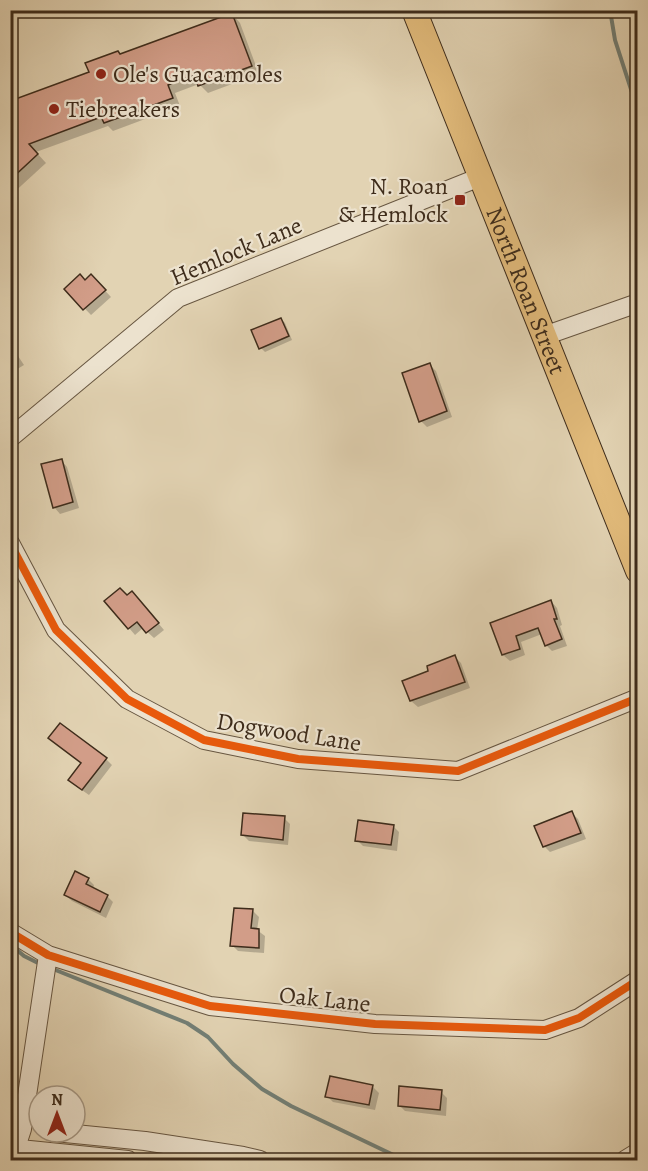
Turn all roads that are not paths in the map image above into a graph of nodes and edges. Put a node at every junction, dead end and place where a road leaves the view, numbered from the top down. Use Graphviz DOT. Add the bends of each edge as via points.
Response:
graph roads {
  1 [pos="414,10"];
  2 [pos="480,177"];
  3 [pos="638,303"];
  4 [pos="544,336"];
  5 [pos="10,438"];
  6 [pos="10,543"];
  7 [pos="638,571"];
  8 [pos="638,698"];
  9 [pos="10,932"];
  10 [pos="48,955"];
  11 [pos="638,980"];
  12 [pos="24,1129"];
  13 [pos="87,1135"];
  14 [pos="13,1152"];
  15 [pos="638,1152"];
  16 [pos="128,1161"];
  17 [pos="261,1161"];
  18 [pos="625,1161"];
  1 -- 2 [label="main road, North Roan Street"];
  2 -- 4 [label="main road, North Roan Street"];
  2 -- 5 [label="street, Hemlock Lane" via="178,298"];
  3 -- 4 [label="street"];
  4 -- 7 [label="main road, North Roan Street"];
  6 -- 8 [label="street, Dogwood Lane" via="56,630 128,699 204,740 298,759 458,771"];
  9 -- 10 [label="street, Oak Lane"];
  10 -- 11 [label="street, Oak Lane" via="210,1006 375,1024 545,1030 579,1018"];
  10 -- 12 [label="street"];
  12 -- 14 [label="street"];
  13 -- 17 [label="street"];
  14 -- 16 [label="street"];
  15 -- 18 [label="street"];
}
